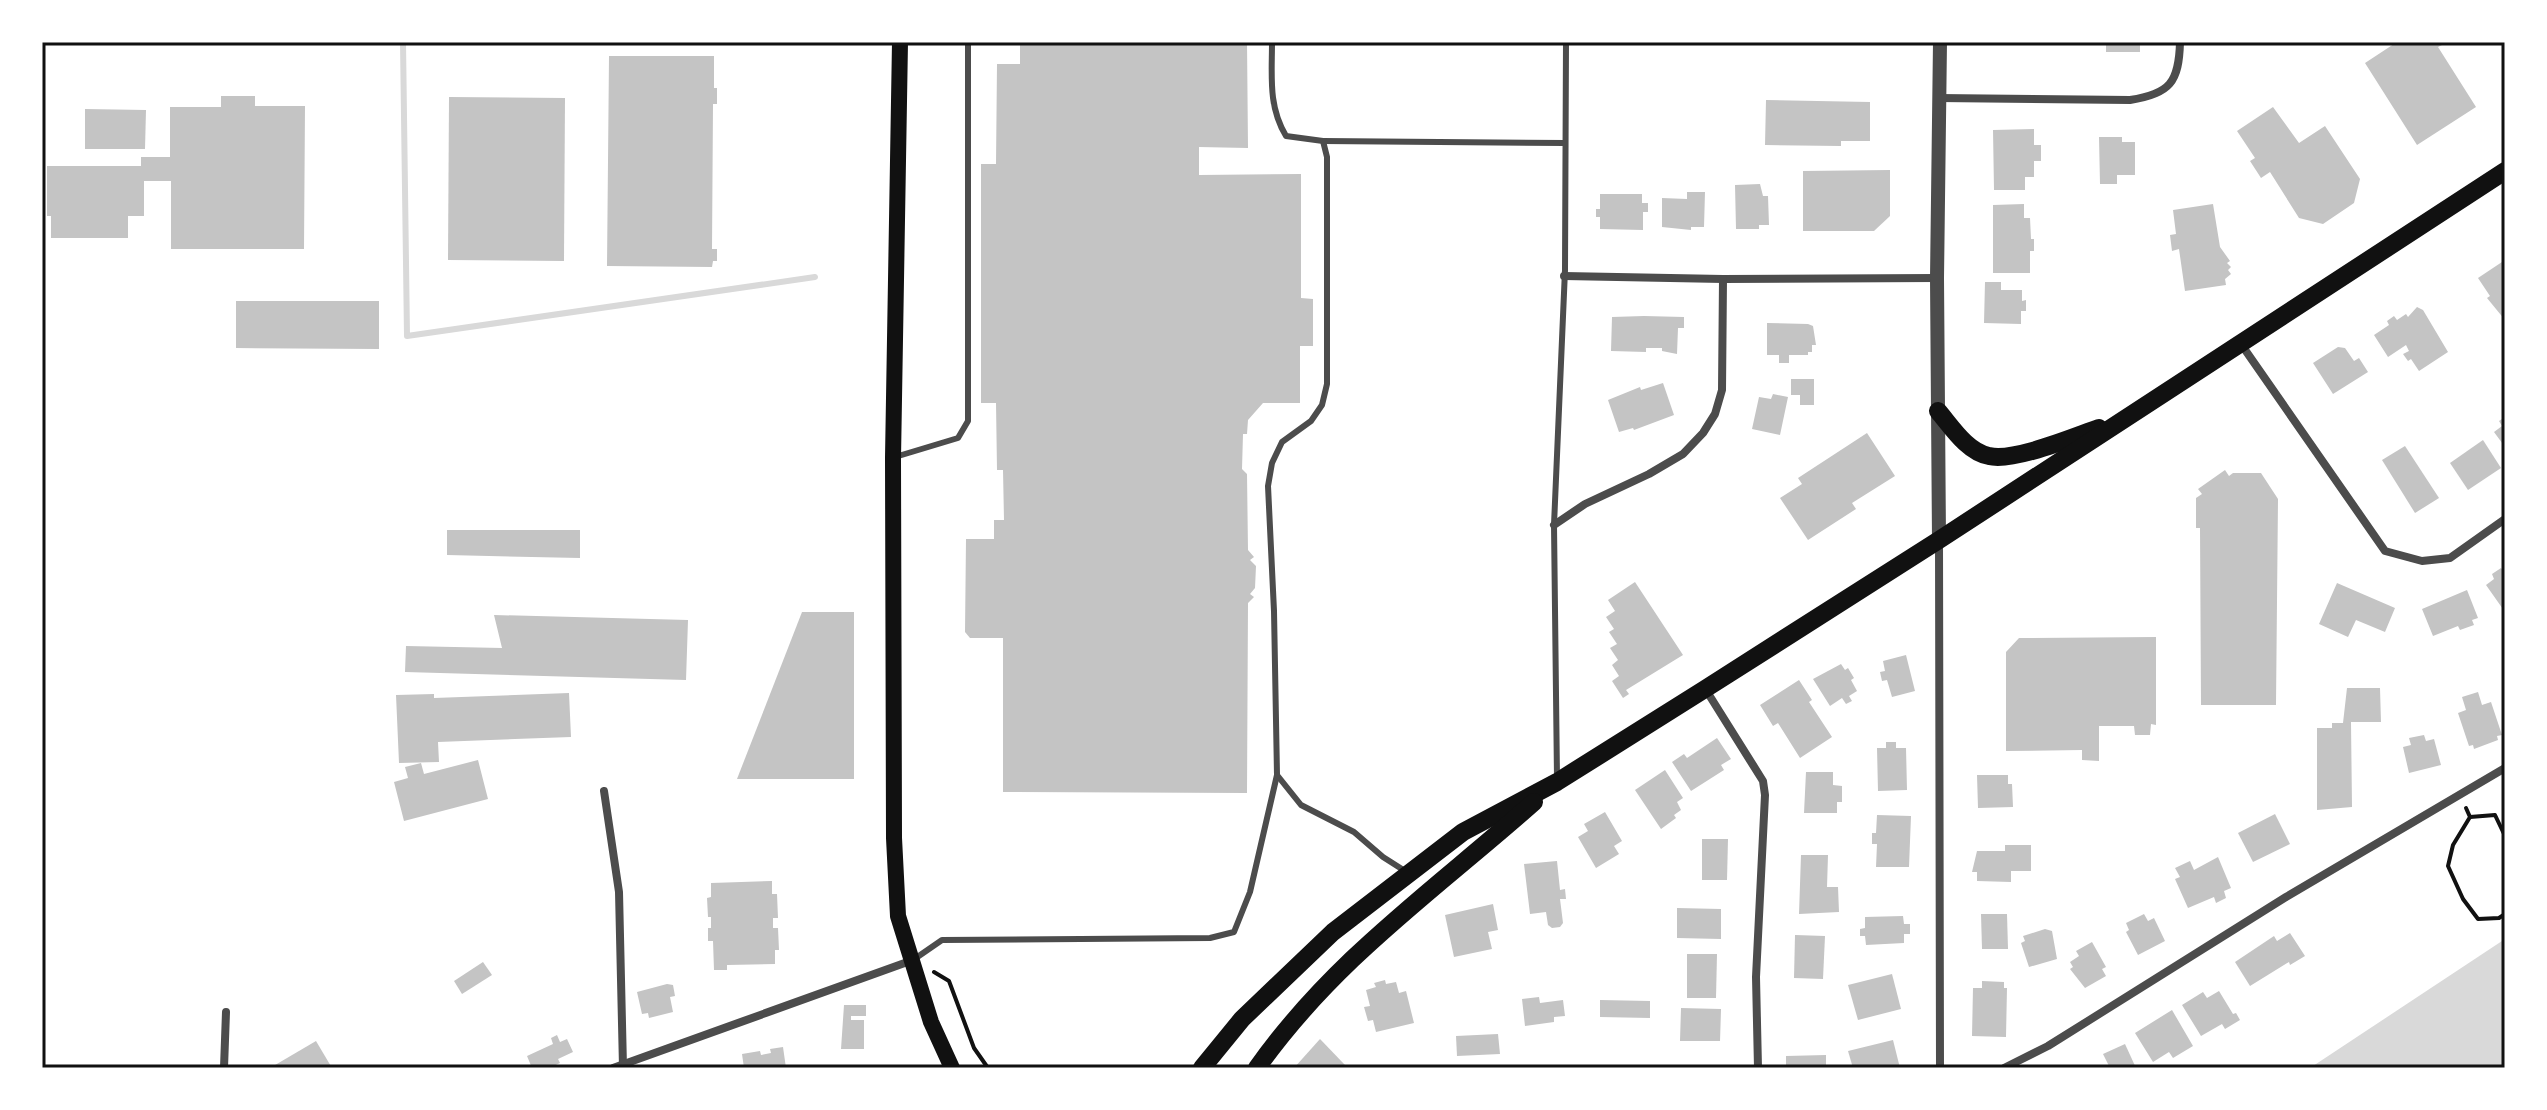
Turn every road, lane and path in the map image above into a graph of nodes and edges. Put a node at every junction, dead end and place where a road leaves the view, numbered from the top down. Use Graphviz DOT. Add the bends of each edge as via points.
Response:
graph roads {
  1 [pos="900,42"];
  2 [pos="968,42"];
  3 [pos="1272,42"];
  4 [pos="1566,42"];
  5 [pos="1940,42"];
  6 [pos="2180,42"];
  7 [pos="1938,98"];
  8 [pos="1323,141"];
  9 [pos="1565,143"];
  10 [pos="2505,171"];
  11 [pos="1564,276"];
  12 [pos="1937,278"];
  13 [pos="1723,279"];
  14 [pos="2240,343"];
  15 [pos="1938,411"];
  16 [pos="2120,421"];
  17 [pos="893,458"];
  18 [pos="2505,519"];
  19 [pos="1554,525"];
  20 [pos="1939,540"];
  21 [pos="1705,689"];
  22 [pos="2505,768"];
  23 [pos="1277,775"];
  24 [pos="1557,782"];
  25 [pos="604,791"];
  26 [pos="2460,793"];
  27 [pos="2470,817"];
  28 [pos="2505,823"];
  29 [pos="2499,827"];
  30 [pos="2505,836"];
  31 [pos="1408,873"];
  32 [pos="2505,914"];
  33 [pos="913,960"];
  34 [pos="226,1012"];
  35 [pos="623,1066"];
  36 [pos="224,1068"];
  37 [pos="613,1068"];
  38 [pos="952,1068"];
  39 [pos="988,1068"];
  40 [pos="1202,1068"];
  41 [pos="1257,1068"];
  42 [pos="1758,1068"];
  43 [pos="1940,1068"];
  44 [pos="2004,1068"];
  1 -- 17 [label="main road"];
  2 -- 17 [label="lane" via="968,421 958,438"];
  3 -- 8 [label="lane" via="1276,120 1286,136"];
  4 -- 9 [label="lane"];
  5 -- 7 [label="street"];
  6 -- 7 [label="street" via="2176,75 2152,97"];
  7 -- 12 [label="street"];
  8 -- 9 [label="lane"];
  8 -- 23 [label="lane" via="1327,384 1311,421 1282,442 1268,486"];
  9 -- 11 [label="lane"];
  10 -- 14 [label="main road"];
  11 -- 13 [label="street"];
  11 -- 19 [label="lane"];
  12 -- 13 [label="street"];
  12 -- 15 [label="street"];
  13 -- 19 [label="street" via="1722,390 1703,433 1683,454"];
  14 -- 16 [label="main road"];
  14 -- 18 [label="street" via="2385,551 2422,561 2450,558"];
  15 -- 16 [label="main road" via="1966,443 1988,456 2019,454"];
  15 -- 20 [label="street"];
  16 -- 20 [label="main road"];
  17 -- 33 [label="main road" via="894,838 898,916"];
  19 -- 24 [label="lane"];
  20 -- 21 [label="main road"];
  20 -- 43 [label="street"];
  21 -- 24 [label="main road"];
  21 -- 42 [label="street" via="1763,781 1765,795 1756,977"];
  22 -- 26 [label="street"];
  23 -- 31 [label="lane" via="1301,805 1354,832"];
  23 -- 33 [label="lane" via="1250,892 1234,932 1210,938 942,940"];
  24 -- 31 [label="main road" via="1463,832"];
  24 -- 41 [label="main road" via="1351,958"];
  25 -- 35 [label="street" via="619,892"];
  26 -- 27 [label="path"];
  26 -- 44 [label="street"];
  27 -- 29 [label="path" via="2495,815"];
  27 -- 32 [label="path" via="2453,845 2448,866 2478,919"];
  28 -- 29 [label="path"];
  29 -- 30 [label="path"];
  31 -- 40 [label="main road" via="1333,932 1242,1019"];
  33 -- 35 [label="street"];
  33 -- 38 [label="main road" via="931,1022"];
  33 -- 39 [label="path" via="949,981 974,1048"];
  34 -- 36 [label="street"];
  35 -- 37 [label="street"];
}
